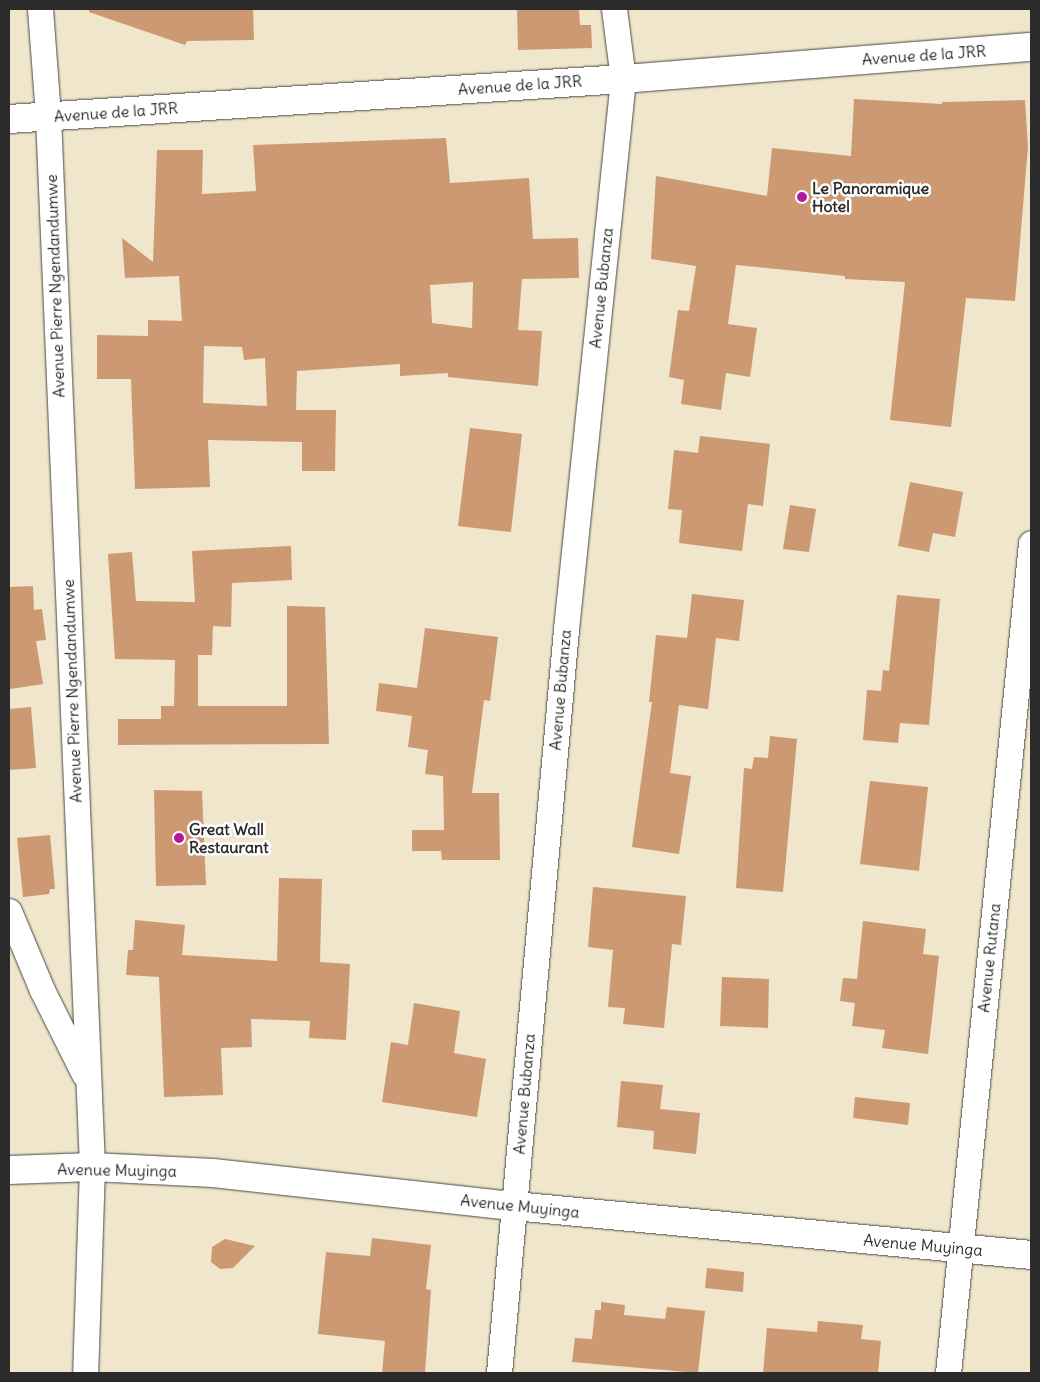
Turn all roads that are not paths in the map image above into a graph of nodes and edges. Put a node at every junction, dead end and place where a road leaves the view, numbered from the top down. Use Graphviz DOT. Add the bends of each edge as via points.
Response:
graph roads {
  1 [pos="40,9"];
  2 [pos="614,9"];
  3 [pos="1031,47"];
  4 [pos="623,79"];
  5 [pos="48,116"];
  6 [pos="9,119"];
  7 [pos="1031,543"];
  8 [pos="9,910"];
  9 [pos="88,1083"];
  10 [pos="92,1167"];
  11 [pos="9,1170"];
  12 [pos="514,1206"];
  13 [pos="960,1248"];
  14 [pos="1031,1255"];
  15 [pos="85,1373"];
  16 [pos="499,1373"];
  17 [pos="948,1373"];
  1 -- 5 [label="street, Avenue Pierre Ngendandumwe"];
  2 -- 4 [label="street, Avenue Bubanza"];
  3 -- 4 [label="street, Avenue de la JRR"];
  4 -- 5 [label="street, Avenue de la JRR"];
  4 -- 12 [label="street, Avenue Bubanza" via="566,628"];
  5 -- 6 [label="street, Avenue de la JRR"];
  5 -- 9 [label="street, Avenue Pierre Ngendandumwe"];
  7 -- 13 [label="street, Avenue Rutana"];
  8 -- 9 [label="street" via="42,990"];
  9 -- 10 [label="street, Avenue Pierre Ngendandumwe"];
  10 -- 11 [label="street, Avenue Muyinga"];
  10 -- 12 [label="street, Avenue Muyinga" via="214,1173"];
  10 -- 15 [label="street, Avenue Pierre Ngendandumwe"];
  12 -- 13 [label="street, Avenue Muyinga"];
  12 -- 16 [label="street, Avenue Bubanza"];
  13 -- 14 [label="street, Avenue Muyinga"];
  13 -- 17 [label="street, Avenue Rutana"];
}
